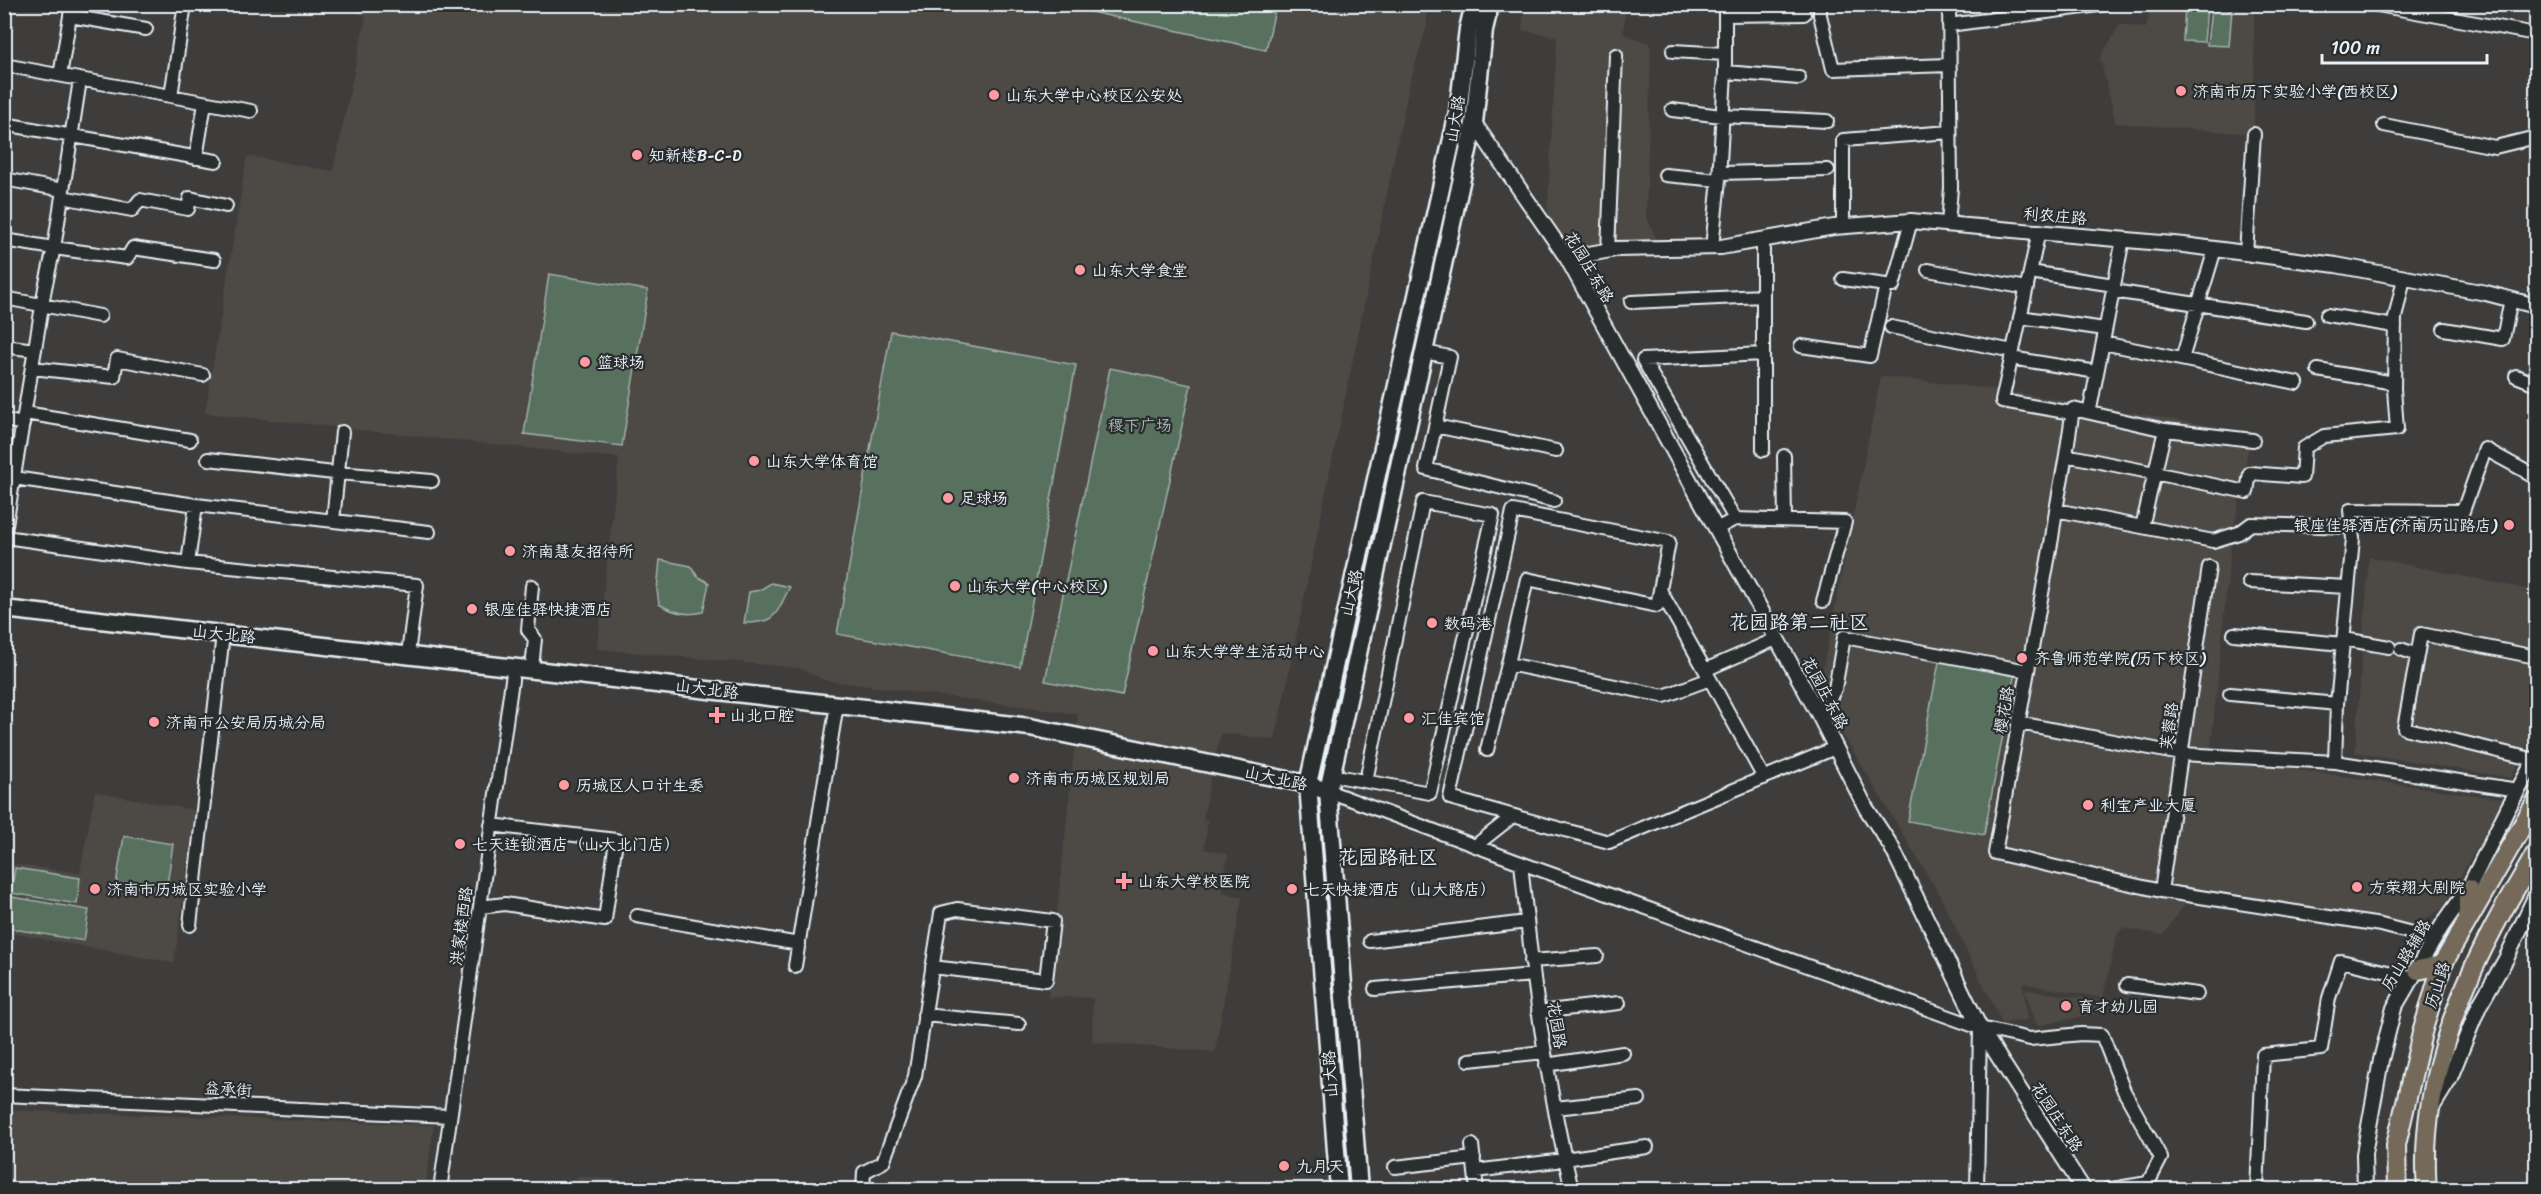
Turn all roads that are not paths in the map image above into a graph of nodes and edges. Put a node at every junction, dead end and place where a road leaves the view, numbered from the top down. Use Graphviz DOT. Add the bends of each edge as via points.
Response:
graph roads {
  1 [pos="184,4"];
  2 [pos="1474,4"];
  3 [pos="1490,4"];
  4 [pos="1820,4"];
  5 [pos="1948,4"];
  6 [pos="2106,4"];
  7 [pos="2372,4"];
  8 [pos="71,10"];
  9 [pos="1725,10"];
  10 [pos="1804,14"];
  11 [pos="1949,25"];
  12 [pos="146,29"];
  13 [pos="2536,34"];
  14 [pos="1673,51"];
  15 [pos="1725,54"];
  16 [pos="1616,55"];
  17 [pos="4,60"];
  18 [pos="1949,65"];
  19 [pos="4,66"];
  20 [pos="61,70"];
  21 [pos="1725,72"];
  22 [pos="1799,78"];
  23 [pos="77,79"];
  24 [pos="171,96"];
  25 [pos="205,103"];
  26 [pos="1672,110"];
  27 [pos="251,111"];
  28 [pos="1722,116"];
  29 [pos="1827,121"];
  30 [pos="1474,123"];
  31 [pos="4,124"];
  32 [pos="2384,125"];
  33 [pos="1950,132"];
  34 [pos="2254,134"];
  35 [pos="71,137"];
  36 [pos="2536,137"];
  37 [pos="196,158"];
  38 [pos="216,161"];
  39 [pos="1828,170"];
  40 [pos="1665,175"];
  41 [pos="1719,177"];
  42 [pos="4,179"];
  43 [pos="62,194"];
  44 [pos="226,206"];
  45 [pos="1911,221"];
  46 [pos="1948,224"];
  47 [pos="1843,226"];
  48 [pos="2039,231"];
  49 [pos="2123,239"];
  50 [pos="4,240"];
  51 [pos="1763,243"];
  52 [pos="1712,247"];
  53 [pos="54,248"];
  54 [pos="2215,249"];
  55 [pos="1608,251"];
  56 [pos="2246,253"];
  57 [pos="1567,258"];
  58 [pos="214,260"];
  59 [pos="1928,270"];
  60 [pos="2030,272"];
  61 [pos="2404,278"];
  62 [pos="1843,279"];
  63 [pos="1886,285"];
  64 [pos="2027,288"];
  65 [pos="2114,288"];
  66 [pos="1763,296"];
  67 [pos="4,298"];
  68 [pos="2511,299"];
  69 [pos="1631,303"];
  70 [pos="2199,304"];
  71 [pos="42,305"];
  72 [pos="2536,306"];
  73 [pos="2327,315"];
  74 [pos="100,316"];
  75 [pos="2020,317"];
  76 [pos="2307,321"];
  77 [pos="2395,326"];
  78 [pos="1891,327"];
  79 [pos="2105,329"];
  80 [pos="2444,329"];
  81 [pos="2103,343"];
  82 [pos="4,346"];
  83 [pos="1801,346"];
  84 [pos="35,350"];
  85 [pos="1424,352"];
  86 [pos="1763,354"];
  87 [pos="2012,354"];
  88 [pos="2182,359"];
  89 [pos="32,368"];
  90 [pos="2318,370"];
  91 [pos="2097,372"];
  92 [pos="203,375"];
  93 [pos="2516,376"];
  94 [pos="2297,383"];
  95 [pos="2394,383"];
  96 [pos="2536,384"];
  97 [pos="2090,409"];
  98 [pos="2072,413"];
  99 [pos="24,418"];
  100 [pos="4,420"];
  101 [pos="1435,426"];
  102 [pos="2165,430"];
  103 [pos="342,432"];
  104 [pos="190,440"];
  105 [pos="2253,440"];
  106 [pos="1763,450"];
  107 [pos="1556,451"];
  108 [pos="2066,455"];
  109 [pos="1784,456"];
  110 [pos="208,459"];
  111 [pos="2154,473"];
  112 [pos="340,474"];
  113 [pos="2536,477"];
  114 [pos="14,478"];
  115 [pos="432,481"];
  116 [pos="1554,501"];
  117 [pos="196,505"];
  118 [pos="2056,510"];
  119 [pos="1735,519"];
  120 [pos="1785,520"];
  121 [pos="333,521"];
  122 [pos="2142,527"];
  123 [pos="2352,527"];
  124 [pos="1716,529"];
  125 [pos="429,532"];
  126 [pos="5,537"];
  127 [pos="189,563"];
  128 [pos="2209,567"];
  129 [pos="2249,582"];
  130 [pos="532,586"];
  131 [pos="2348,587"];
  132 [pos="1660,590"];
  133 [pos="1823,602"];
  134 [pos="4,609"];
  135 [pos="4,614"];
  136 [pos="2234,634"];
  137 [pos="222,636"];
  138 [pos="1776,639"];
  139 [pos="2343,641"];
  140 [pos="408,654"];
  141 [pos="2417,655"];
  142 [pos="2536,657"];
  143 [pos="1508,663"];
  144 [pos="532,668"];
  145 [pos="513,669"];
  146 [pos="2028,671"];
  147 [pos="1707,674"];
  148 [pos="2230,694"];
  149 [pos="2337,704"];
  150 [pos="836,710"];
  151 [pos="1820,717"];
  152 [pos="2019,723"];
  153 [pos="1835,748"];
  154 [pos="1487,750"];
  155 [pos="2181,754"];
  156 [pos="2536,759"];
  157 [pos="2335,762"];
  158 [pos="1342,777"];
  159 [pos="1764,778"];
  160 [pos="1366,781"];
  161 [pos="1308,788"];
  162 [pos="2518,790"];
  163 [pos="1328,791"];
  164 [pos="2536,802"];
  165 [pos="1513,816"];
  166 [pos="491,825"];
  167 [pos="1475,846"];
  168 [pos="2536,853"];
  169 [pos="1521,863"];
  170 [pos="2468,890"];
  171 [pos="2161,891"];
  172 [pos="2536,895"];
  173 [pos="480,907"];
  174 [pos="637,916"];
  175 [pos="2468,918"];
  176 [pos="1527,922"];
  177 [pos="190,925"];
  178 [pos="2435,939"];
  179 [pos="1370,941"];
  180 [pos="799,944"];
  181 [pos="1597,956"];
  182 [pos="1531,962"];
  183 [pos="2442,965"];
  184 [pos="795,966"];
  185 [pos="932,967"];
  186 [pos="2415,974"];
  187 [pos="1533,975"];
  188 [pos="2127,985"];
  189 [pos="1375,989"];
  190 [pos="2197,994"];
  191 [pos="1619,1003"];
  192 [pos="1538,1012"];
  193 [pos="924,1015"];
  194 [pos="1019,1024"];
  195 [pos="1980,1028"];
  196 [pos="1623,1053"];
  197 [pos="1545,1059"];
  198 [pos="1469,1060"];
  199 [pos="4,1095"];
  200 [pos="1638,1100"];
  201 [pos="1555,1108"];
  202 [pos="2427,1115"];
  203 [pos="450,1116"];
  204 [pos="1472,1144"];
  205 [pos="1647,1147"];
  206 [pos="1560,1160"];
  207 [pos="1475,1165"];
  208 [pos="1395,1167"];
  209 [pos="440,1190"];
  210 [pos="863,1190"];
  211 [pos="1339,1190"];
  212 [pos="1359,1190"];
  213 [pos="1477,1190"];
  214 [pos="1572,1190"];
  215 [pos="1977,1190"];
  216 [pos="2084,1190"];
  217 [pos="2106,1190"];
  218 [pos="2257,1190"];
  219 [pos="2365,1190"];
  220 [pos="2397,1190"];
  221 [pos="2427,1190"];
  1 -- 24 [label="street"];
  2 -- 161 [label="main road, 山大路" via="1458,112"];
  3 -- 30 [label="main road, 山大路"];
  4 -- 18 [label="street" via="1833,69"];
  5 -- 11 [label="street"];
  6 -- 11 [label="street"];
  7 -- 13 [label="street"];
  8 -- 12 [label="street"];
  8 -- 20 [label="street"];
  9 -- 10 [label="street"];
  9 -- 15 [label="street"];
  11 -- 18 [label="street"];
  14 -- 15 [label="street"];
  15 -- 21 [label="street"];
  16 -- 55 [label="street"];
  17 -- 20 [label="street"];
  18 -- 33 [label="street"];
  19 -- 23 [label="street"];
  20 -- 23 [label="street"];
  21 -- 22 [label="street"];
  21 -- 28 [label="street"];
  23 -- 24 [label="street"];
  23 -- 35 [label="street"];
  24 -- 25 [label="street"];
  25 -- 27 [label="street"];
  25 -- 37 [label="street"];
  26 -- 28 [label="street"];
  28 -- 29 [label="street"];
  28 -- 41 [label="street"];
  30 -- 57 [label="street, 花园庄东路"];
  30 -- 85 [label="main road, 山大路"];
  31 -- 35 [label="street"];
  32 -- 36 [label="street" via="2495,147"];
  33 -- 46 [label="street"];
  33 -- 47 [label="street" via="1843,140"];
  34 -- 56 [label="street"];
  35 -- 37 [label="street"];
  35 -- 43 [label="street"];
  37 -- 38 [label="street"];
  39 -- 41 [label="street"];
  40 -- 41 [label="street"];
  41 -- 52 [label="street"];
  42 -- 43 [label="street"];
  43 -- 44 [label="street" via="132,210 140,200 188,208 190,198"];
  43 -- 53 [label="street"];
  45 -- 46 [label="street, 利农庄路"];
  45 -- 47 [label="street, 利农庄路"];
  45 -- 63 [label="street" via="1893,286"];
  46 -- 48 [label="street, 利农庄路"];
  47 -- 52 [label="street, 利农庄路"];
  48 -- 49 [label="street, 利农庄路"];
  48 -- 60 [label="street"];
  49 -- 54 [label="street, 利农庄路"];
  49 -- 65 [label="street"];
  50 -- 53 [label="street"];
  51 -- 66 [label="street"];
  52 -- 55 [label="street, 利农庄路"];
  53 -- 58 [label="street" via="127,258 133,248"];
  53 -- 71 [label="street"];
  54 -- 56 [label="street, 利农庄路"];
  54 -- 70 [label="street"];
  55 -- 57 [label="street, 利农庄路"];
  56 -- 61 [label="street, 利农庄路"];
  57 -- 124 [label="street, 花园庄东路"];
  59 -- 64 [label="street"];
  60 -- 64 [label="street"];
  60 -- 65 [label="street"];
  61 -- 68 [label="street, 利农庄路"];
  61 -- 77 [label="street"];
  62 -- 63 [label="street"];
  63 -- 83 [label="street" via="1870,356"];
  64 -- 75 [label="street"];
  65 -- 70 [label="street"];
  65 -- 79 [label="street"];
  66 -- 69 [label="street"];
  66 -- 86 [label="street"];
  67 -- 71 [label="street"];
  68 -- 72 [label="street, 利农庄路"];
  68 -- 80 [label="street" via="2503,339"];
  70 -- 76 [label="street"];
  70 -- 88 [label="street"];
  71 -- 74 [label="street"];
  71 -- 84 [label="street"];
  73 -- 77 [label="street"];
  75 -- 79 [label="street"];
  75 -- 87 [label="street"];
  77 -- 95 [label="street"];
  78 -- 87 [label="street"];
  79 -- 81 [label="street"];
  81 -- 88 [label="street"];
  81 -- 91 [label="street"];
  82 -- 84 [label="street"];
  84 -- 89 [label="street"];
  85 -- 101 [label="street" via="1450,357"];
  85 -- 163 [label="main road, 山大路"];
  86 -- 106 [label="street"];
  86 -- 119 [label="street" via="1643,360"];
  87 -- 91 [label="street"];
  87 -- 98 [label="street" via="2002,401"];
  88 -- 94 [label="street"];
  89 -- 92 [label="street" via="114,377 117,359"];
  89 -- 99 [label="street"];
  90 -- 95 [label="street"];
  91 -- 97 [label="street"];
  93 -- 96 [label="street"];
  95 -- 111 [label="street" via="2397,429 2324,436 2304,448 2302,477 2250,473 2247,492"];
  98 -- 102 [label="street" via="2073,408"];
  98 -- 108 [label="street, 樱花路"];
  99 -- 100 [label="street"];
  99 -- 104 [label="street"];
  99 -- 114 [label="street"];
  101 -- 107 [label="street"];
  101 -- 116 [label="street" via="1426,469"];
  102 -- 105 [label="street"];
  102 -- 111 [label="street"];
  103 -- 112 [label="street"];
  108 -- 111 [label="street"];
  108 -- 118 [label="street, 樱花路"];
  109 -- 120 [label="street"];
  110 -- 112 [label="street"];
  111 -- 122 [label="street"];
  112 -- 115 [label="street"];
  112 -- 121 [label="street"];
  113 -- 123 [label="street" via="2485,449 2463,511 2350,510"];
  114 -- 117 [label="street"];
  114 -- 126 [label="street"];
  117 -- 121 [label="street"];
  117 -- 127 [label="street"];
  118 -- 122 [label="street"];
  118 -- 146 [label="street, 樱花路"];
  119 -- 120 [label="street"];
  119 -- 124 [label="street"];
  120 -- 133 [label="street" via="1845,522"];
  121 -- 125 [label="street"];
  122 -- 123 [label="street" via="2213,541 2239,533 2251,524"];
  123 -- 131 [label="street"];
  124 -- 138 [label="street, 花园庄东路"];
  126 -- 127 [label="street"];
  127 -- 140 [label="street" via="417,585"];
  128 -- 155 [label="street, 芙蓉路"];
  129 -- 131 [label="street"];
  130 -- 144 [label="street" via="528,630 535,639"];
  131 -- 139 [label="street"];
  132 -- 143 [label="street" via="1657,606 1527,579"];
  132 -- 147 [label="street"];
  132 -- 165 [label="street" via="1669,542 1513,511 1450,798"];
  134 -- 137 [label="main road, 山大北路"];
  135 -- 137 [label="main road, 山大北路"];
  136 -- 139 [label="street"];
  137 -- 140 [label="main road, 山大北路"];
  137 -- 145 [label="main road, 山大北路"];
  137 -- 177 [label="street"];
  138 -- 147 [label="street"];
  138 -- 151 [label="street, 花园庄东路"];
  139 -- 141 [label="street"];
  139 -- 149 [label="street"];
  140 -- 145 [label="main road, 山大北路"];
  141 -- 142 [label="street" via="2421,634"];
  141 -- 156 [label="street" via="2404,728"];
  143 -- 147 [label="street" via="1664,696"];
  143 -- 154 [label="street"];
  144 -- 145 [label="main road, 山大北路"];
  144 -- 161 [label="main road, 山大北路" via="1030,727"];
  145 -- 150 [label="main road, 山大北路"];
  145 -- 166 [label="street, 洪家楼西路"];
  146 -- 151 [label="street" via="1844,638 1835,689"];
  146 -- 152 [label="street, 樱花路"];
  147 -- 159 [label="street"];
  148 -- 149 [label="street"];
  149 -- 157 [label="street"];
  150 -- 161 [label="main road, 山大北路" via="1042,734"];
  150 -- 180 [label="street"];
  151 -- 153 [label="street, 花园庄东路"];
  152 -- 155 [label="street"];
  152 -- 171 [label="street, 樱花路" via="1995,853"];
  153 -- 159 [label="street"];
  153 -- 195 [label="street, 花园庄东路" via="1891,846"];
  155 -- 157 [label="street"];
  155 -- 171 [label="street, 芙蓉路"];
  156 -- 162 [label="street, 历山路辅路"];
  157 -- 162 [label="street"];
  158 -- 160 [label="street"];
  159 -- 165 [label="street" via="1609,842"];
  160 -- 160 [label="street" via="1430,793 1493,515 1423,502"];
  161 -- 163 [label="main road, 山大北路"];
  161 -- 211 [label="main road, 山大路"];
  162 -- 170 [label="street, 历山路辅路"];
  163 -- 167 [label="street"];
  163 -- 212 [label="main road, 山大路"];
  164 -- 175 [label="main road, 历山路"];
  165 -- 167 [label="street"];
  166 -- 173 [label="street, 洪家楼西路"];
  166 -- 173 [label="street" via="616,840 605,920 505,903"];
  167 -- 169 [label="street"];
  168 -- 202 [label="main road, 历山路" via="2463,992 2436,1070"];
  169 -- 176 [label="street, 花园路"];
  169 -- 195 [label="street"];
  170 -- 175 [label="main road"];
  170 -- 178 [label="street, 历山路辅路"];
  171 -- 178 [label="street" via="2381,925"];
  172 -- 202 [label="street" via="2479,1006 2449,1080"];
  173 -- 203 [label="street, 洪家楼西路"];
  174 -- 180 [label="street"];
  175 -- 183 [label="main road, 历山路"];
  176 -- 179 [label="street"];
  176 -- 182 [label="street, 花园路"];
  178 -- 186 [label="street, 历山路辅路"];
  180 -- 184 [label="street"];
  181 -- 182 [label="street"];
  182 -- 187 [label="street, 花园路"];
  183 -- 186 [label="main road"];
  183 -- 220 [label="main road, 历山路" via="2396,1145"];
  185 -- 185 [label="street" via="941,913 957,909 1053,921 1046,980"];
  185 -- 193 [label="street"];
  186 -- 218 [label="street" via="2341,961 2329,998 2321,1049 2263,1055"];
  186 -- 219 [label="street, 历山路辅路" via="2394,1008 2381,1060 2364,1154"];
  187 -- 189 [label="street"];
  187 -- 192 [label="street, 花园路"];
  188 -- 190 [label="street"];
  191 -- 192 [label="street"];
  192 -- 197 [label="street, 花园路"];
  193 -- 194 [label="street"];
  193 -- 210 [label="street" via="915,1076 882,1162 864,1172"];
  195 -- 215 [label="street"];
  195 -- 216 [label="street, 花园庄东路"];
  195 -- 217 [label="street" via="2030,1039 2102,1035 2124,1091 2161,1158 2148,1183"];
  196 -- 197 [label="street"];
  197 -- 198 [label="street"];
  197 -- 201 [label="street, 花园路"];
  199 -- 203 [label="street, 益承街"];
  200 -- 201 [label="street"];
  201 -- 206 [label="street, 花园路"];
  202 -- 221 [label="main road, 历山路"];
  203 -- 209 [label="street, 洪家楼西路"];
  204 -- 207 [label="street"];
  205 -- 206 [label="street"];
  206 -- 207 [label="street"];
  206 -- 214 [label="street, 花园路"];
  207 -- 208 [label="street"];
  207 -- 213 [label="street"];
}
